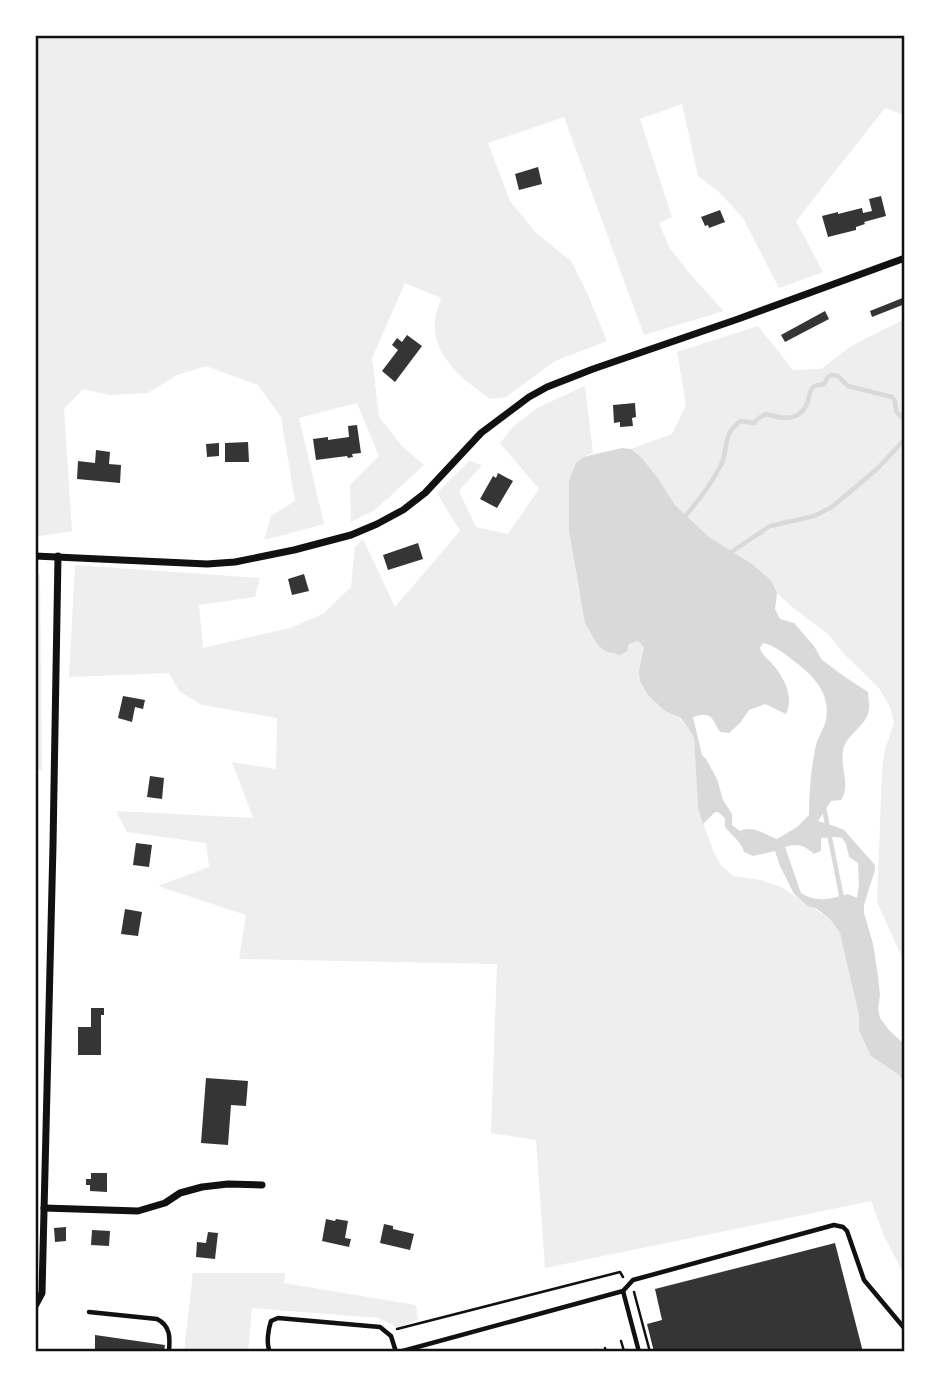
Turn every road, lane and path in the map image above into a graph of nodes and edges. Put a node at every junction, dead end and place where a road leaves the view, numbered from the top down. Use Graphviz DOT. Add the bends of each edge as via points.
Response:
graph roads {
  1 [pos="905,258"];
  2 [pos="35,556"];
  3 [pos="58,556"];
  4 [pos="262,1185"];
  5 [pos="44,1208"];
  6 [pos="623,1277"];
  7 [pos="623,1291"];
  8 [pos="634,1292"];
  9 [pos="35,1306"];
  10 [pos="89,1312"];
  11 [pos="397,1329"];
  12 [pos="905,1329"];
  13 [pos="621,1341"];
  14 [pos="169,1352"];
  15 [pos="270,1352"];
  16 [pos="397,1352"];
  17 [pos="623,1352"];
  18 [pos="639,1352"];
  19 [pos="650,1352"];
  1 -- 3 [label="street" via="547,387 481,433 425,493 351,535 235,562"];
  2 -- 3 [label="street"];
  3 -- 5 [label="street"];
  4 -- 5 [label="street" via="202,1187 138,1211"];
  5 -- 9 [label="street" via="42,1293"];
  6 -- 11 [label="path" via="620,1272"];
  7 -- 12 [label="lane" via="633,1280 839,1225 849,1235 864,1280"];
  7 -- 16 [label="lane"];
  7 -- 18 [label="lane"];
  8 -- 19 [label="path"];
  10 -- 14 [label="lane" via="164,1322"];
  13 -- 17 [label="path"];
  15 -- 16 [label="lane" via="270,1325 278,1318 380,1327 391,1336"];
}
